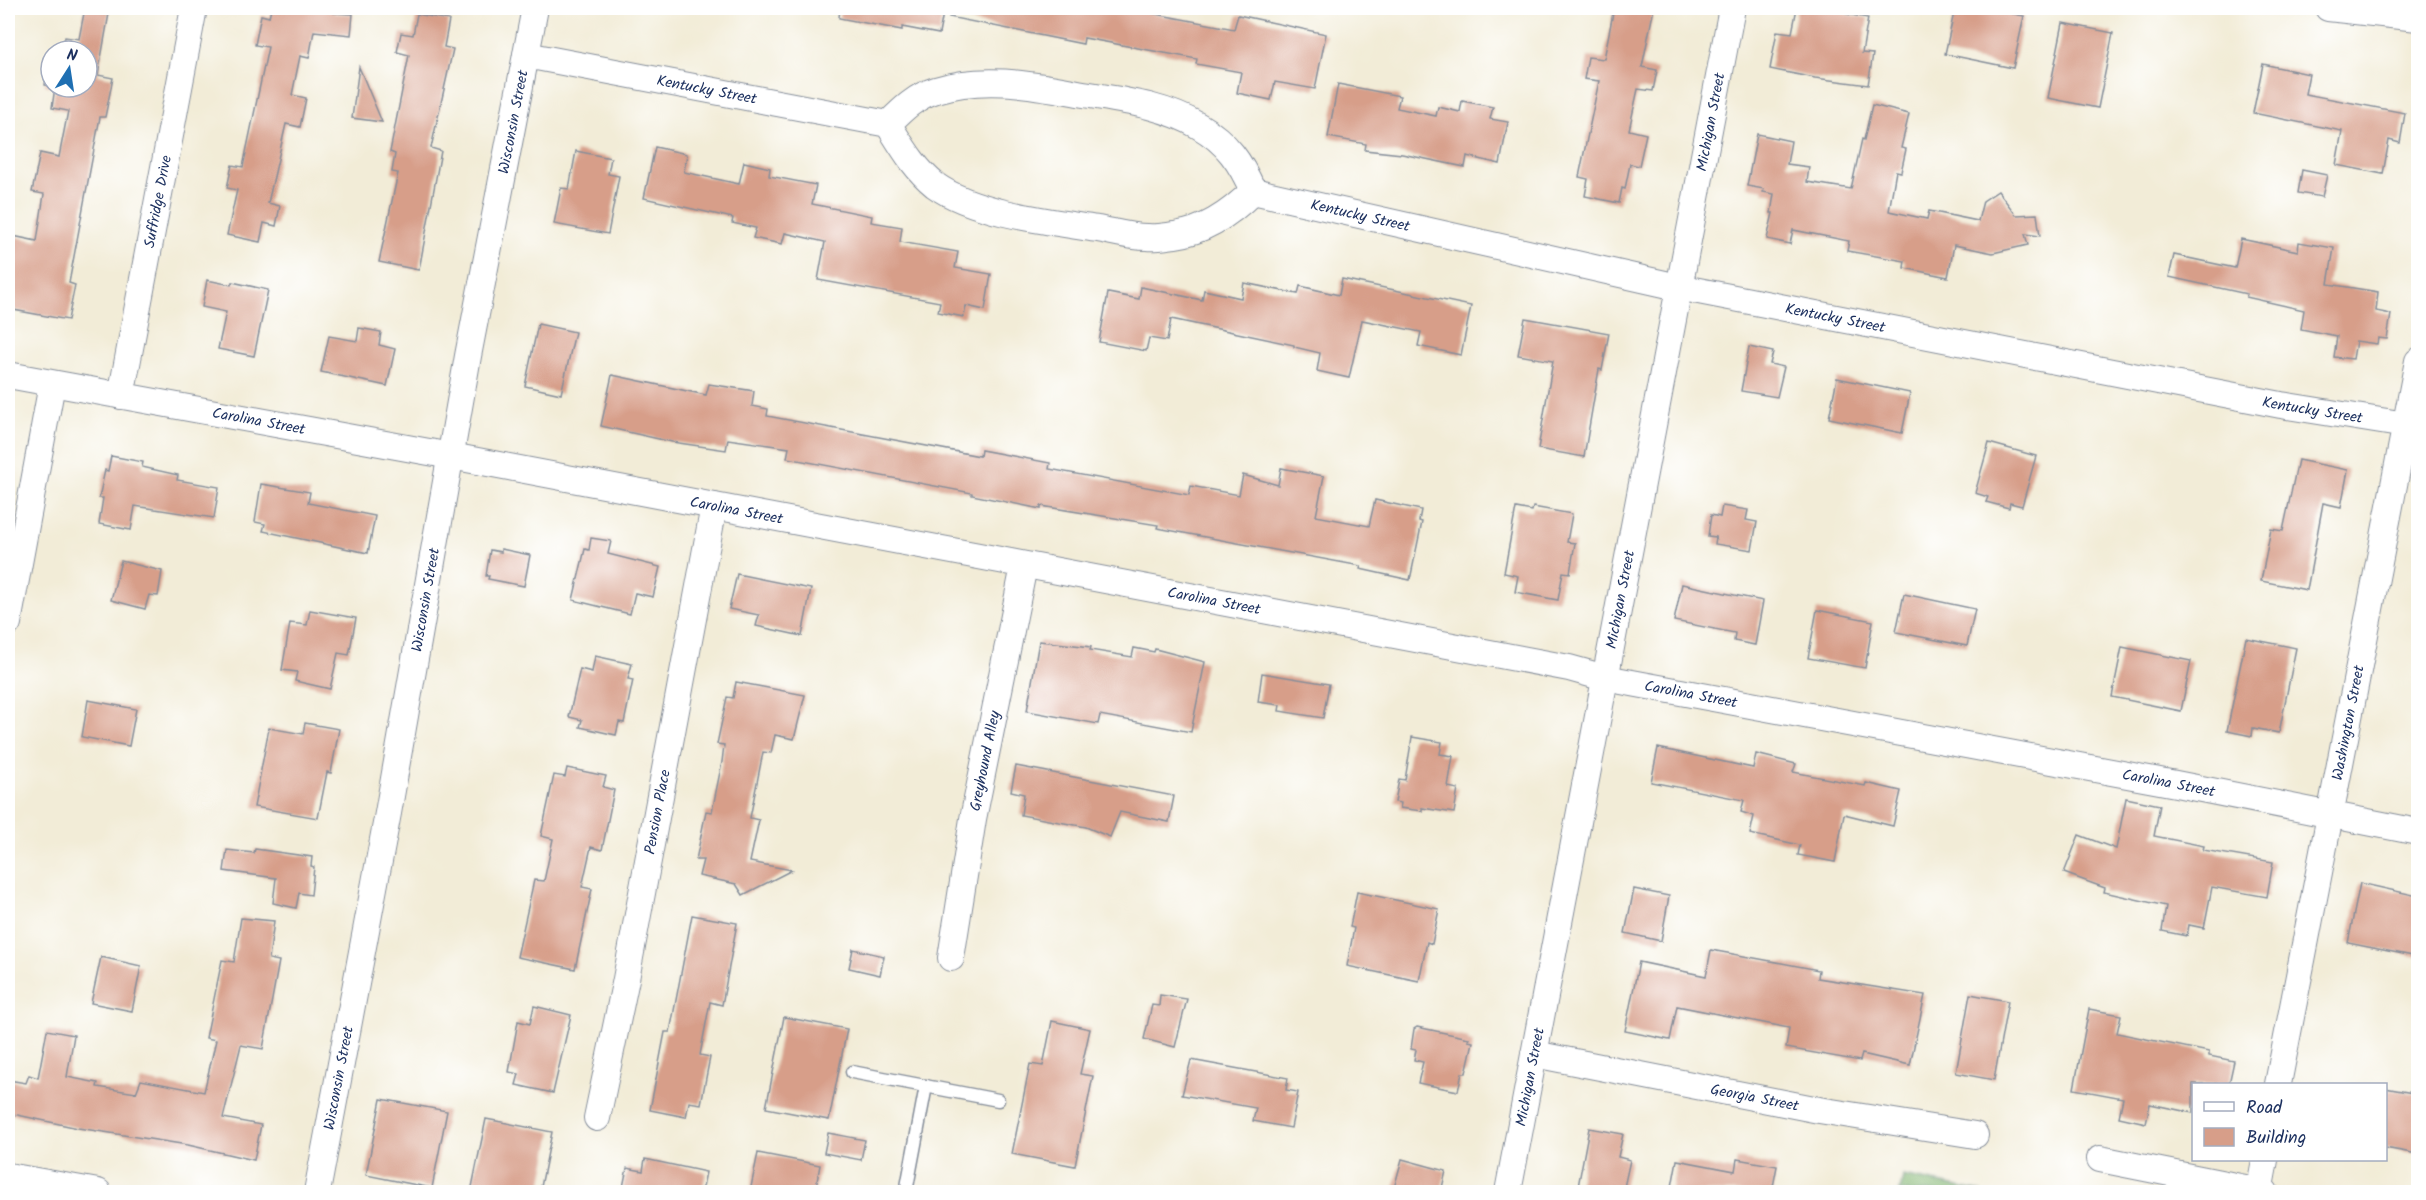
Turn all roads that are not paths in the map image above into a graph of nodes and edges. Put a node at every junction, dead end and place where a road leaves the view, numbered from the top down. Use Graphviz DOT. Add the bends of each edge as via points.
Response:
graph roads {
  1 [pos="194,8"];
  2 [pos="535,8"];
  3 [pos="1732,8"];
  4 [pos="2328,8"];
  5 [pos="2418,18"];
  6 [pos="526,55"];
  7 [pos="888,124"];
  8 [pos="1253,191"];
  9 [pos="1678,287"];
  10 [pos="2418,361"];
  11 [pos="8,375"];
  12 [pos="52,384"];
  13 [pos="121,396"];
  14 [pos="2412,422"];
  15 [pos="451,456"];
  16 [pos="714,506"];
  17 [pos="1024,566"];
  18 [pos="8,623"];
  19 [pos="1605,678"];
  20 [pos="2330,815"];
  21 [pos="2418,832"];
  22 [pos="951,958"];
  23 [pos="1534,1054"];
  24 [pos="852,1072"];
  25 [pos="2278,1083"];
  26 [pos="926,1086"];
  27 [pos="998,1100"];
  28 [pos="597,1118"];
  29 [pos="1975,1135"];
  30 [pos="2100,1159"];
  31 [pos="2265,1161"];
  32 [pos="8,1176"];
  33 [pos="98,1192"];
  34 [pos="317,1192"];
  35 [pos="906,1192"];
  36 [pos="1508,1192"];
  37 [pos="2261,1192"];
  1 -- 13 [label="street, Suffridge Drive"];
  2 -- 6 [label="street, Wisconsin Street"];
  3 -- 9 [label="street, Michigan Street"];
  4 -- 5 [label="street"];
  6 -- 7 [label="street, Kentucky Street"];
  6 -- 15 [label="street, Wisconsin Street"];
  7 -- 8 [label="street" via="908,104 933,91 965,83 1027,84 1146,105 1200,126 1222,143 1241,164"];
  7 -- 8 [label="street" via="915,168 937,186 993,209 1052,222 1147,237 1177,235 1232,212"];
  8 -- 9 [label="street, Kentucky Street"];
  9 -- 14 [label="street, Kentucky Street" via="2281,405"];
  9 -- 19 [label="street, Michigan Street"];
  10 -- 14 [label="street, Washington Street"];
  11 -- 12 [label="street, Carolina Street"];
  12 -- 13 [label="street, Carolina Street"];
  12 -- 18 [label="street"];
  13 -- 15 [label="street, Carolina Street"];
  14 -- 20 [label="street, Washington Street"];
  15 -- 16 [label="street, Carolina Street"];
  15 -- 34 [label="street, Wisconsin Street"];
  16 -- 17 [label="street, Carolina Street"];
  16 -- 28 [label="street, Pension Place"];
  17 -- 19 [label="street, Carolina Street" via="1558,665"];
  17 -- 22 [label="street, Greyhound Alley" via="973,819"];
  19 -- 20 [label="street, Carolina Street"];
  19 -- 23 [label="street, Michigan Street"];
  20 -- 21 [label="street, Carolina Street"];
  20 -- 25 [label="street, Washington Street"];
  23 -- 29 [label="street, Georgia Street" via="1819,1110"];
  23 -- 36 [label="street, Michigan Street"];
  24 -- 26 [label="lane"];
  26 -- 27 [label="lane"];
  26 -- 35 [label="lane"];
  30 -- 37 [label="street"];
  31 -- 37 [label="street"];
  32 -- 33 [label="street"];
}
